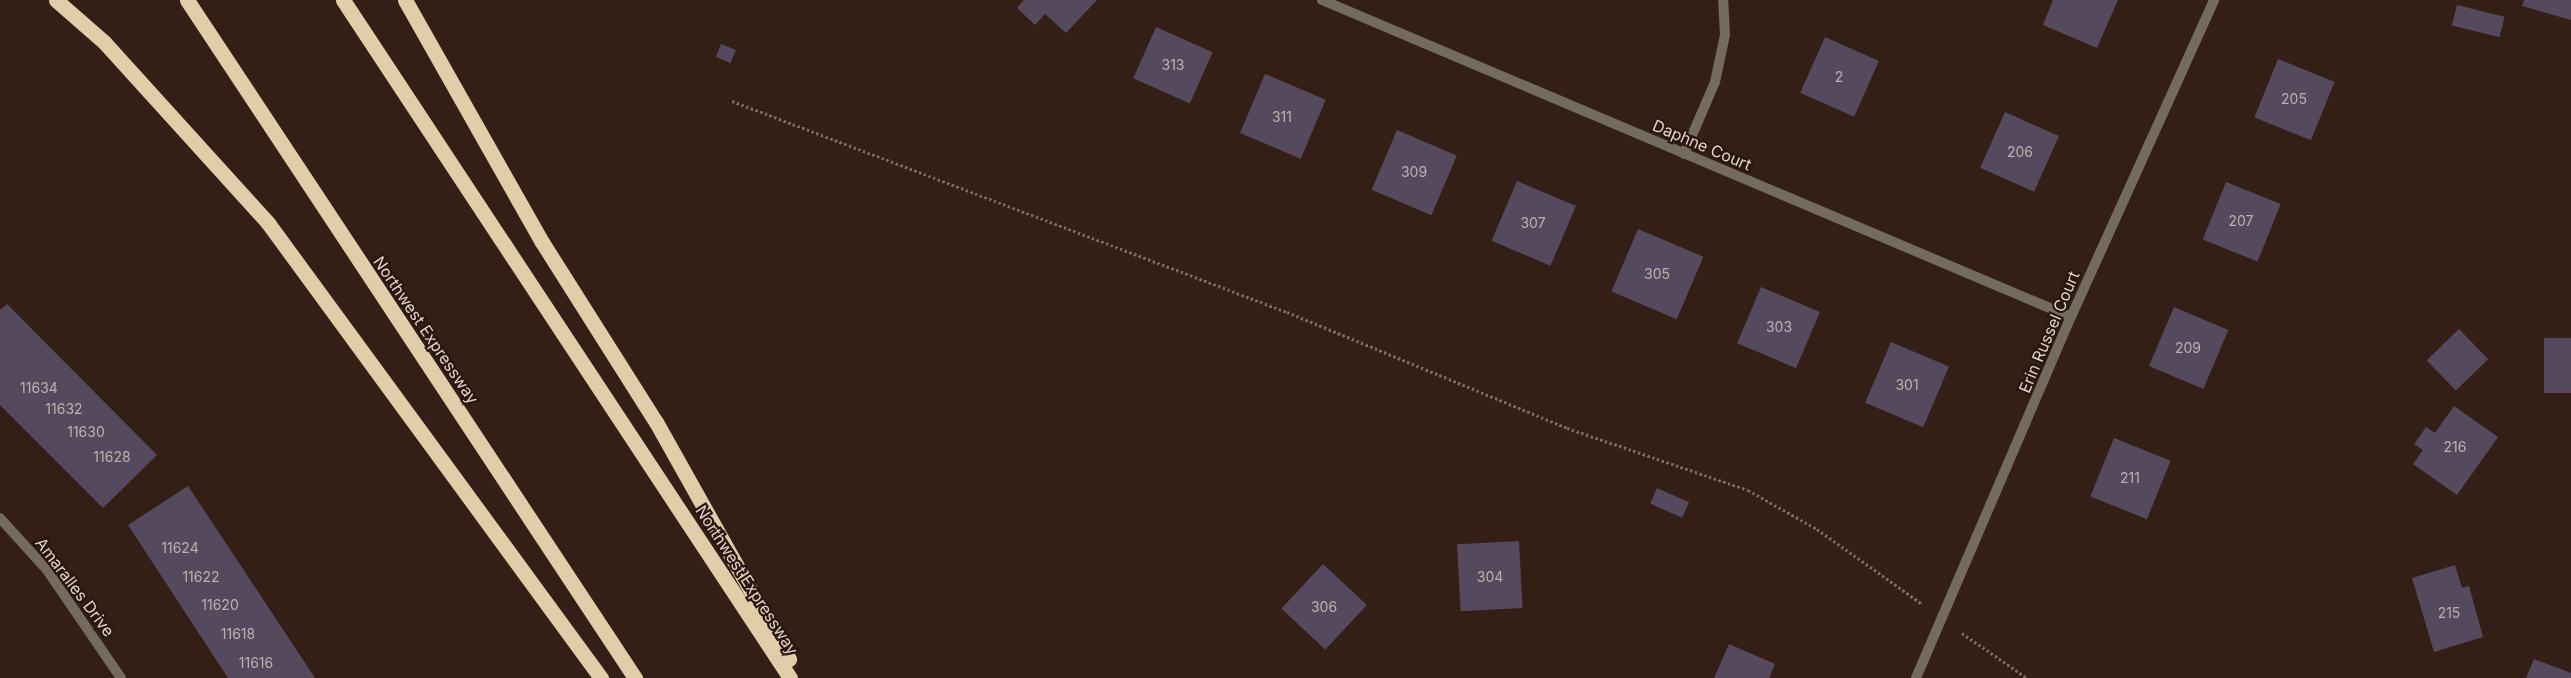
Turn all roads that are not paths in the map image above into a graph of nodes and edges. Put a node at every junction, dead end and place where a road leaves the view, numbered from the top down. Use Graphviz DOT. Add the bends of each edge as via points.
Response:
graph roads {
  1 [pos="56,0"];
  2 [pos="187,0"];
  3 [pos="343,0"];
  4 [pos="405,0"];
  5 [pos="1322,0"];
  6 [pos="1723,0"];
  7 [pos="2214,0"];
  8 [pos="1684,154"];
  9 [pos="2071,317"];
  10 [pos="0,518"];
  11 [pos="121,678"];
  12 [pos="601,678"];
  13 [pos="635,678"];
  14 [pos="790,678"];
  15 [pos="799,678"];
  16 [pos="1916,678"];
  1 -- 12 [label="highway" via="104,42 268,223"];
  2 -- 13 [label="highway, Northwest Expressway"];
  3 -- 14 [label="highway, Northwest Expressway"];
  4 -- 15 [label="highway" via="542,242 656,422"];
  5 -- 8 [label="street, Daphne Court"];
  6 -- 8 [label="street" via="1725,35 1714,82"];
  7 -- 9 [label="street, Erin Russel Court"];
  8 -- 9 [label="street, Daphne Court"];
  9 -- 16 [label="street, Erin Russel Court"];
  10 -- 11 [label="street, Amaralles Drive" via="47,570"];
}
